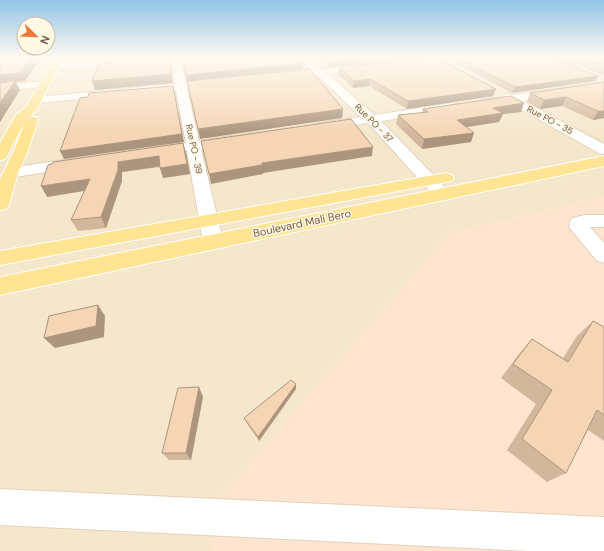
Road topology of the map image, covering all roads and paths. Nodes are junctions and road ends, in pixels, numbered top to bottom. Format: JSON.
{"nodes":[{"id":1,"x":180,"y":83,"type":"edge"},
{"id":2,"x":220,"y":83,"type":"edge"},
{"id":3,"x":331,"y":83,"type":"edge"},
{"id":4,"x":46,"y":84,"type":"joint"},
{"id":5,"x":604,"y":85,"type":"edge"},
{"id":6,"x":181,"y":87,"type":"junction"},
{"id":7,"x":0,"y":88,"type":"edge"},
{"id":8,"x":490,"y":88,"type":"edge"},
{"id":9,"x":510,"y":99,"type":"junction"},
{"id":10,"x":34,"y":104,"type":"junction"},
{"id":11,"x":371,"y":120,"type":"junction"},
{"id":12,"x":309,"y":129,"type":"edge"},
{"id":13,"x":240,"y":139,"type":"edge"},
{"id":14,"x":193,"y":146,"type":"junction"},
{"id":15,"x":603,"y":152,"type":"edge"},
{"id":16,"x":140,"y":154,"type":"edge"},
{"id":17,"x":0,"y":156,"type":"edge"},
{"id":18,"x":94,"y":161,"type":"edge"},
{"id":19,"x":10,"y":173,"type":"junction"},
{"id":20,"x":436,"y":187,"type":"junction"},
{"id":21,"x":0,"y":205,"type":"edge"},
{"id":22,"x":209,"y":220,"type":"junction"},
{"id":23,"x":604,"y":221,"type":"edge"},
{"id":24,"x":213,"y":241,"type":"junction"},
{"id":25,"x":604,"y":256,"type":"edge"},
{"id":26,"x":0,"y":258,"type":"edge"},
{"id":27,"x":0,"y":286,"type":"edge"},
{"id":28,"x":0,"y":507,"type":"edge"},
{"id":29,"x":604,"y":536,"type":"edge"}],
"edges":[{"from":1,"to":6,"type":"street","name":"Rue PO - 39"},
{"from":2,"to":6,"type":"street"},
{"from":3,"to":11,"type":"street","name":"Rue PO - 37"},
{"from":4,"to":7,"type":"street"},
{"from":4,"to":10,"type":"main road"},
{"from":5,"to":9,"type":"street"},
{"from":6,"to":10,"type":"street"},
{"from":6,"to":14,"type":"street","name":"Rue PO - 39"},
{"from":8,"to":9,"type":"street","name":"Rue PO - 35"},
{"from":9,"to":11,"type":"street"},
{"from":9,"to":15,"type":"street","name":"Rue PO - 35"},
{"from":10,"to":17,"type":"main road"},
{"from":10,"to":19,"type":"main road"},
{"from":11,"to":12,"type":"street"},
{"from":11,"to":20,"type":"street","name":"Rue PO - 37"},
{"from":13,"to":14,"type":"street"},
{"from":14,"to":16,"type":"street"},
{"from":14,"to":22,"type":"street","name":"Rue PO - 39"},
{"from":15,"to":20,"type":"main road","name":"Boulevard Mali Bero"},
{"from":18,"to":19,"type":"street"},
{"from":19,"to":21,"type":"main road"},
{"from":20,"to":22,"type":"main road","name":"Boulevard Mali Bero"},
{"from":20,"to":24,"type":"main road","name":"Boulevard Mali Bero"},
{"from":22,"to":24,"type":"street","name":"Rue PO - 39"},
{"from":22,"to":26,"type":"main road","name":"Boulevard Mali Bero"},
{"from":23,"to":25,"type":"street"},
{"from":24,"to":27,"type":"main road","name":"Boulevard Mali Bero"},
{"from":28,"to":29,"type":"street"}]}
